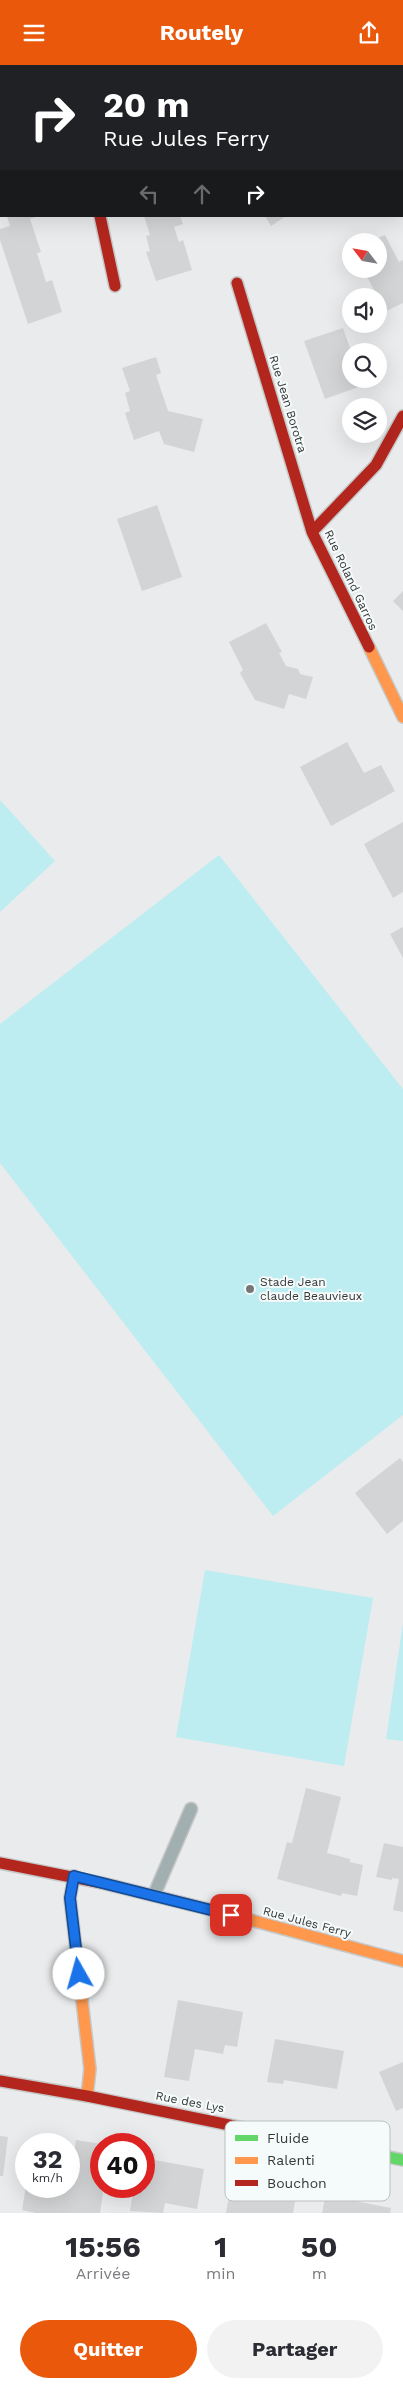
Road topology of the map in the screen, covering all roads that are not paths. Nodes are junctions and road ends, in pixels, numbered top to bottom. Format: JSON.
{"nodes":[{"id":1,"x":100,"y":217,"type":"edge"},
{"id":2,"x":237,"y":283,"type":"dead end"},
{"id":3,"x":115,"y":286,"type":"dead end"},
{"id":4,"x":403,"y":417,"type":"edge"},
{"id":5,"x":312,"y":532,"type":"junction"},
{"id":6,"x":403,"y":717,"type":"edge"},
{"id":7,"x":191,"y":1809,"type":"dead end"},
{"id":8,"x":0,"y":1863,"type":"edge"},
{"id":9,"x":74,"y":1876,"type":"junction"},
{"id":10,"x":154,"y":1895,"type":"junction"},
{"id":11,"x":403,"y":1961,"type":"edge"},
{"id":12,"x":0,"y":2081,"type":"edge"},
{"id":13,"x":87,"y":2096,"type":"junction"},
{"id":14,"x":225,"y":2124,"type":"edge"},
{"id":15,"x":390,"y":2157,"type":"edge"},
{"id":16,"x":403,"y":2160,"type":"edge"}],
"edges":[{"from":1,"to":3,"type":"street"},
{"from":2,"to":5,"type":"street","name":"Rue Jean Borotra"},
{"from":4,"to":5,"type":"street","name":"Rue Roland Garros"},
{"from":5,"to":6,"type":"street","name":"Rue Roland Garros"},
{"from":7,"to":10,"type":"lane"},
{"from":8,"to":9,"type":"street","name":"Rue Jules Ferry"},
{"from":9,"to":10,"type":"street","name":"Rue Jules Ferry"},
{"from":9,"to":13,"type":"street"},
{"from":10,"to":11,"type":"street","name":"Rue Jules Ferry"},
{"from":12,"to":13,"type":"street","name":"Rue des Lys"},
{"from":13,"to":14,"type":"street","name":"Rue des Lys"},
{"from":15,"to":16,"type":"street","name":"Rue des Lys"}]}
